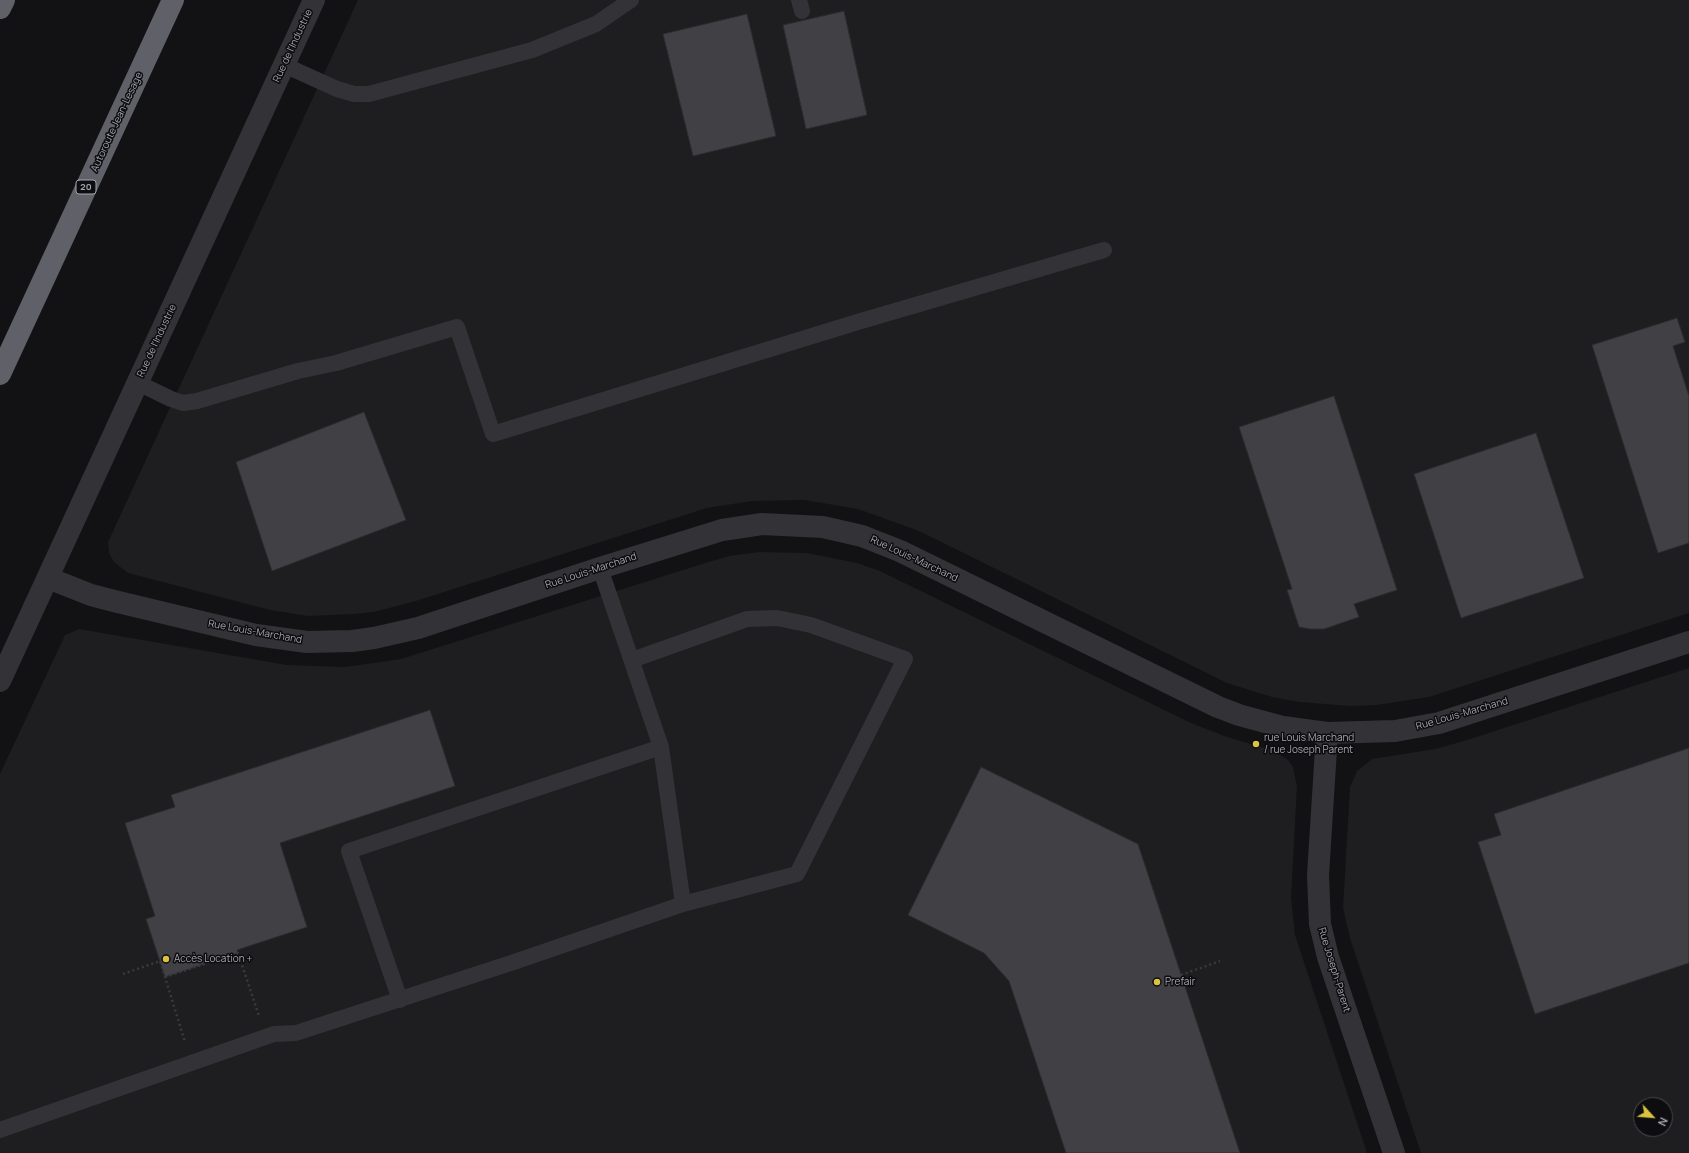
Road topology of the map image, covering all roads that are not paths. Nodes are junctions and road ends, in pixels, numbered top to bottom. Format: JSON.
{"nodes":[{"id":1,"x":4,"y":0,"type":"edge"},
{"id":2,"x":173,"y":0,"type":"edge"},
{"id":3,"x":314,"y":0,"type":"edge"},
{"id":4,"x":631,"y":0,"type":"edge"},
{"id":5,"x":0,"y":8,"type":"edge"},
{"id":6,"x":284,"y":65,"type":"junction"},
{"id":7,"x":1104,"y":250,"type":"dead end"},
{"id":8,"x":0,"y":374,"type":"edge"},
{"id":9,"x":138,"y":383,"type":"junction"},
{"id":10,"x":600,"y":568,"type":"junction"},
{"id":11,"x":48,"y":578,"type":"junction"},
{"id":12,"x":1689,"y":642,"type":"edge"},
{"id":13,"x":632,"y":660,"type":"junction"},
{"id":14,"x":0,"y":681,"type":"edge"},
{"id":15,"x":1327,"y":733,"type":"junction"},
{"id":16,"x":661,"y":747,"type":"junction"},
{"id":17,"x":682,"y":904,"type":"junction"},
{"id":18,"x":400,"y":1000,"type":"junction"},
{"id":19,"x":0,"y":1130,"type":"edge"},
{"id":20,"x":1394,"y":1153,"type":"edge"}],
"edges":[{"from":1,"to":5,"type":"highway"},
{"from":2,"to":8,"type":"highway","name":"Autoroute Jean-Lesage","number":"20"},
{"from":3,"to":6,"type":"street","name":"Rue de l'Industrie"},
{"from":4,"to":6,"type":"lane"},
{"from":6,"to":9,"type":"street","name":"Rue de l'Industrie"},
{"from":7,"to":9,"type":"lane"},
{"from":9,"to":11,"type":"street","name":"Rue de l'Industrie"},
{"from":10,"to":11,"type":"street","name":"Rue Louis-Marchand"},
{"from":10,"to":13,"type":"lane"},
{"from":10,"to":15,"type":"street","name":"Rue Louis-Marchand"},
{"from":11,"to":14,"type":"street","name":"Rue de l'Industrie"},
{"from":12,"to":15,"type":"street","name":"Rue Louis-Marchand"},
{"from":13,"to":16,"type":"lane"},
{"from":13,"to":17,"type":"lane"},
{"from":15,"to":20,"type":"street","name":"Rue Joseph-Parent"},
{"from":16,"to":17,"type":"lane"},
{"from":16,"to":18,"type":"lane"},
{"from":17,"to":18,"type":"lane"},
{"from":18,"to":19,"type":"lane"}]}
